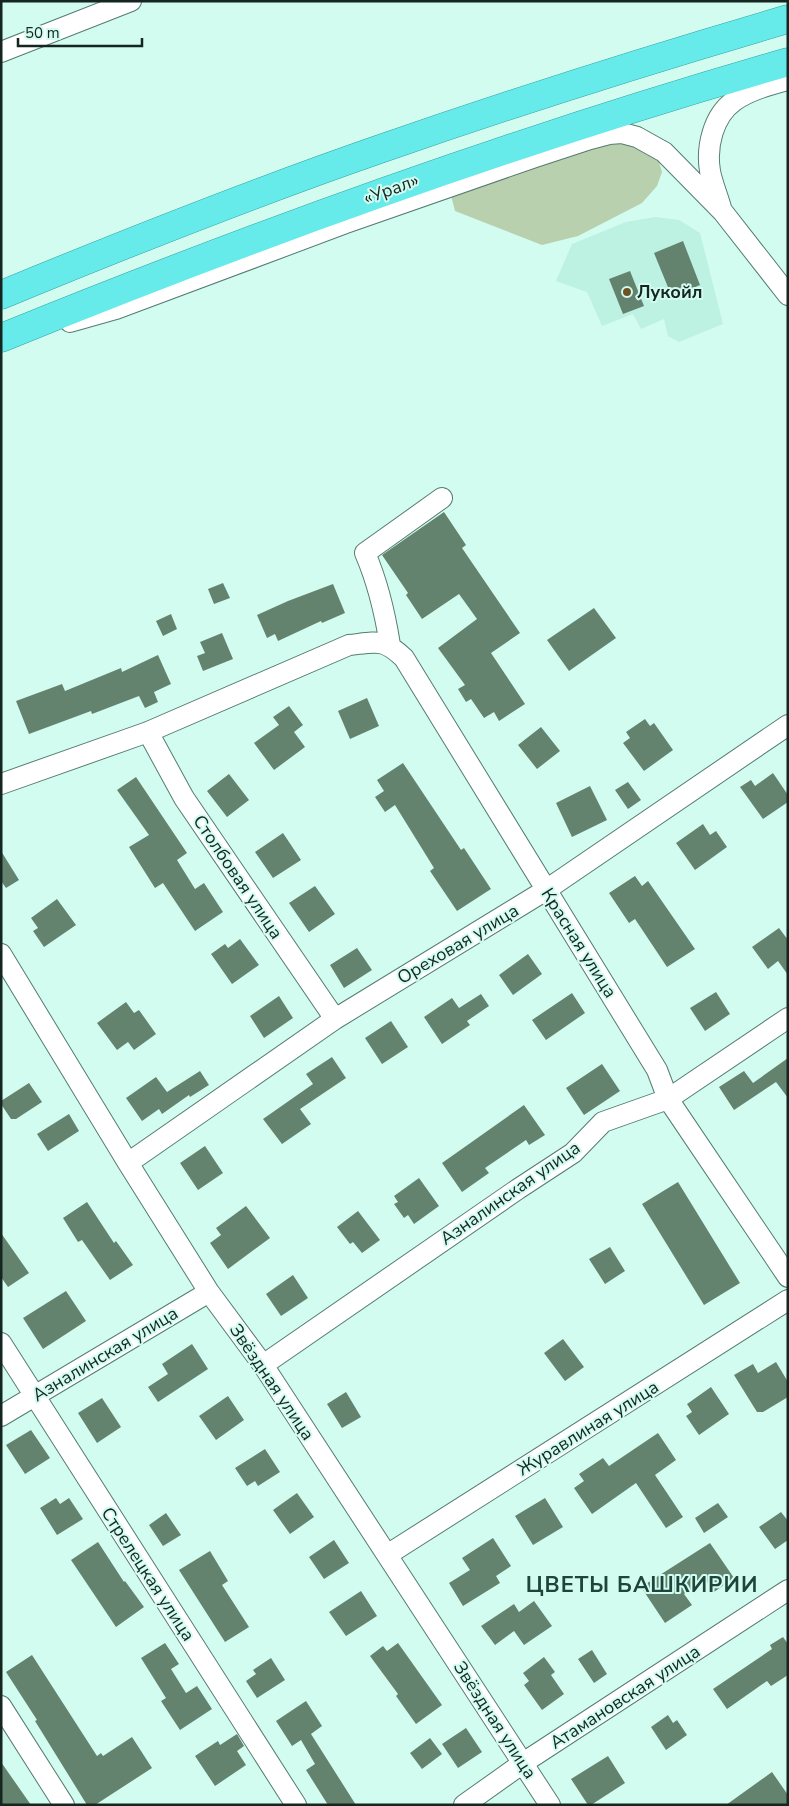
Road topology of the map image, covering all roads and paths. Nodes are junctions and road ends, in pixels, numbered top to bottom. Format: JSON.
{"nodes":[{"id":1,"x":131,"y":1,"type":"edge"},
{"id":2,"x":788,"y":19,"type":"edge"},
{"id":3,"x":1,"y":52,"type":"edge"},
{"id":4,"x":788,"y":62,"type":"edge"},
{"id":5,"x":788,"y":80,"type":"edge"},
{"id":6,"x":723,"y":212,"type":"junction"},
{"id":7,"x":1,"y":294,"type":"edge"},
{"id":8,"x":788,"y":295,"type":"edge"},
{"id":9,"x":1,"y":338,"type":"edge"},
{"id":10,"x":1,"y":342,"type":"edge"},
{"id":11,"x":442,"y":498,"type":"dead end"},
{"id":12,"x":390,"y":645,"type":"junction"},
{"id":13,"x":788,"y":725,"type":"edge"},
{"id":14,"x":148,"y":732,"type":"junction"},
{"id":15,"x":1,"y":784,"type":"edge"},
{"id":16,"x":546,"y":890,"type":"junction"},
{"id":17,"x":1,"y":954,"type":"edge"},
{"id":18,"x":788,"y":1018,"type":"edge"},
{"id":19,"x":335,"y":1019,"type":"junction"},
{"id":20,"x":668,"y":1099,"type":"junction"},
{"id":21,"x":128,"y":1163,"type":"junction"},
{"id":22,"x":788,"y":1277,"type":"edge"},
{"id":23,"x":209,"y":1292,"type":"junction"},
{"id":24,"x":788,"y":1300,"type":"edge"},
{"id":25,"x":1,"y":1343,"type":"edge"},
{"id":26,"x":263,"y":1365,"type":"junction"},
{"id":27,"x":35,"y":1397,"type":"junction"},
{"id":28,"x":1,"y":1416,"type":"edge"},
{"id":29,"x":387,"y":1555,"type":"junction"},
{"id":30,"x":788,"y":1590,"type":"edge"},
{"id":31,"x":1,"y":1706,"type":"edge"},
{"id":32,"x":524,"y":1763,"type":"junction"},
{"id":33,"x":64,"y":1805,"type":"edge"},
{"id":34,"x":296,"y":1805,"type":"edge"},
{"id":35,"x":464,"y":1805,"type":"edge"},
{"id":36,"x":550,"y":1805,"type":"edge"}],
"edges":[{"from":1,"to":3,"type":"street"},
{"from":2,"to":7,"type":"highway"},
{"from":4,"to":9,"type":"highway","name":"«Урал»"},
{"from":5,"to":6,"type":"street"},
{"from":6,"to":8,"type":"street"},
{"from":6,"to":10,"type":"street"},
{"from":11,"to":12,"type":"street"},
{"from":12,"to":14,"type":"street"},
{"from":12,"to":16,"type":"street","name":"Красная улица"},
{"from":13,"to":16,"type":"street","name":"Ореховая улица"},
{"from":14,"to":15,"type":"street"},
{"from":14,"to":19,"type":"street","name":"Столбовая улица"},
{"from":16,"to":19,"type":"street","name":"Ореховая улица"},
{"from":16,"to":20,"type":"street","name":"Красная улица"},
{"from":17,"to":21,"type":"street","name":"Звёздная улица"},
{"from":18,"to":20,"type":"street","name":"Азналинская улица"},
{"from":19,"to":21,"type":"street","name":"Ореховая улица"},
{"from":20,"to":22,"type":"street","name":"Красная улица"},
{"from":20,"to":26,"type":"street","name":"Азналинская улица"},
{"from":21,"to":23,"type":"street","name":"Звёздная улица"},
{"from":23,"to":26,"type":"street","name":"Звёздная улица"},
{"from":23,"to":27,"type":"street","name":"Азналинская улица"},
{"from":24,"to":29,"type":"street","name":"Журавлиная улица"},
{"from":25,"to":27,"type":"street","name":"Стрелецкая улица"},
{"from":26,"to":29,"type":"street","name":"Звёздная улица"},
{"from":27,"to":28,"type":"street","name":"Азналинская улица"},
{"from":27,"to":34,"type":"street","name":"Стрелецкая улица"},
{"from":29,"to":32,"type":"street","name":"Звёздная улица"},
{"from":30,"to":32,"type":"street","name":"Атамановская улица"},
{"from":31,"to":33,"type":"street"},
{"from":32,"to":35,"type":"street","name":"Атамановская улица"},
{"from":32,"to":36,"type":"street","name":"Звёздная улица"}]}
